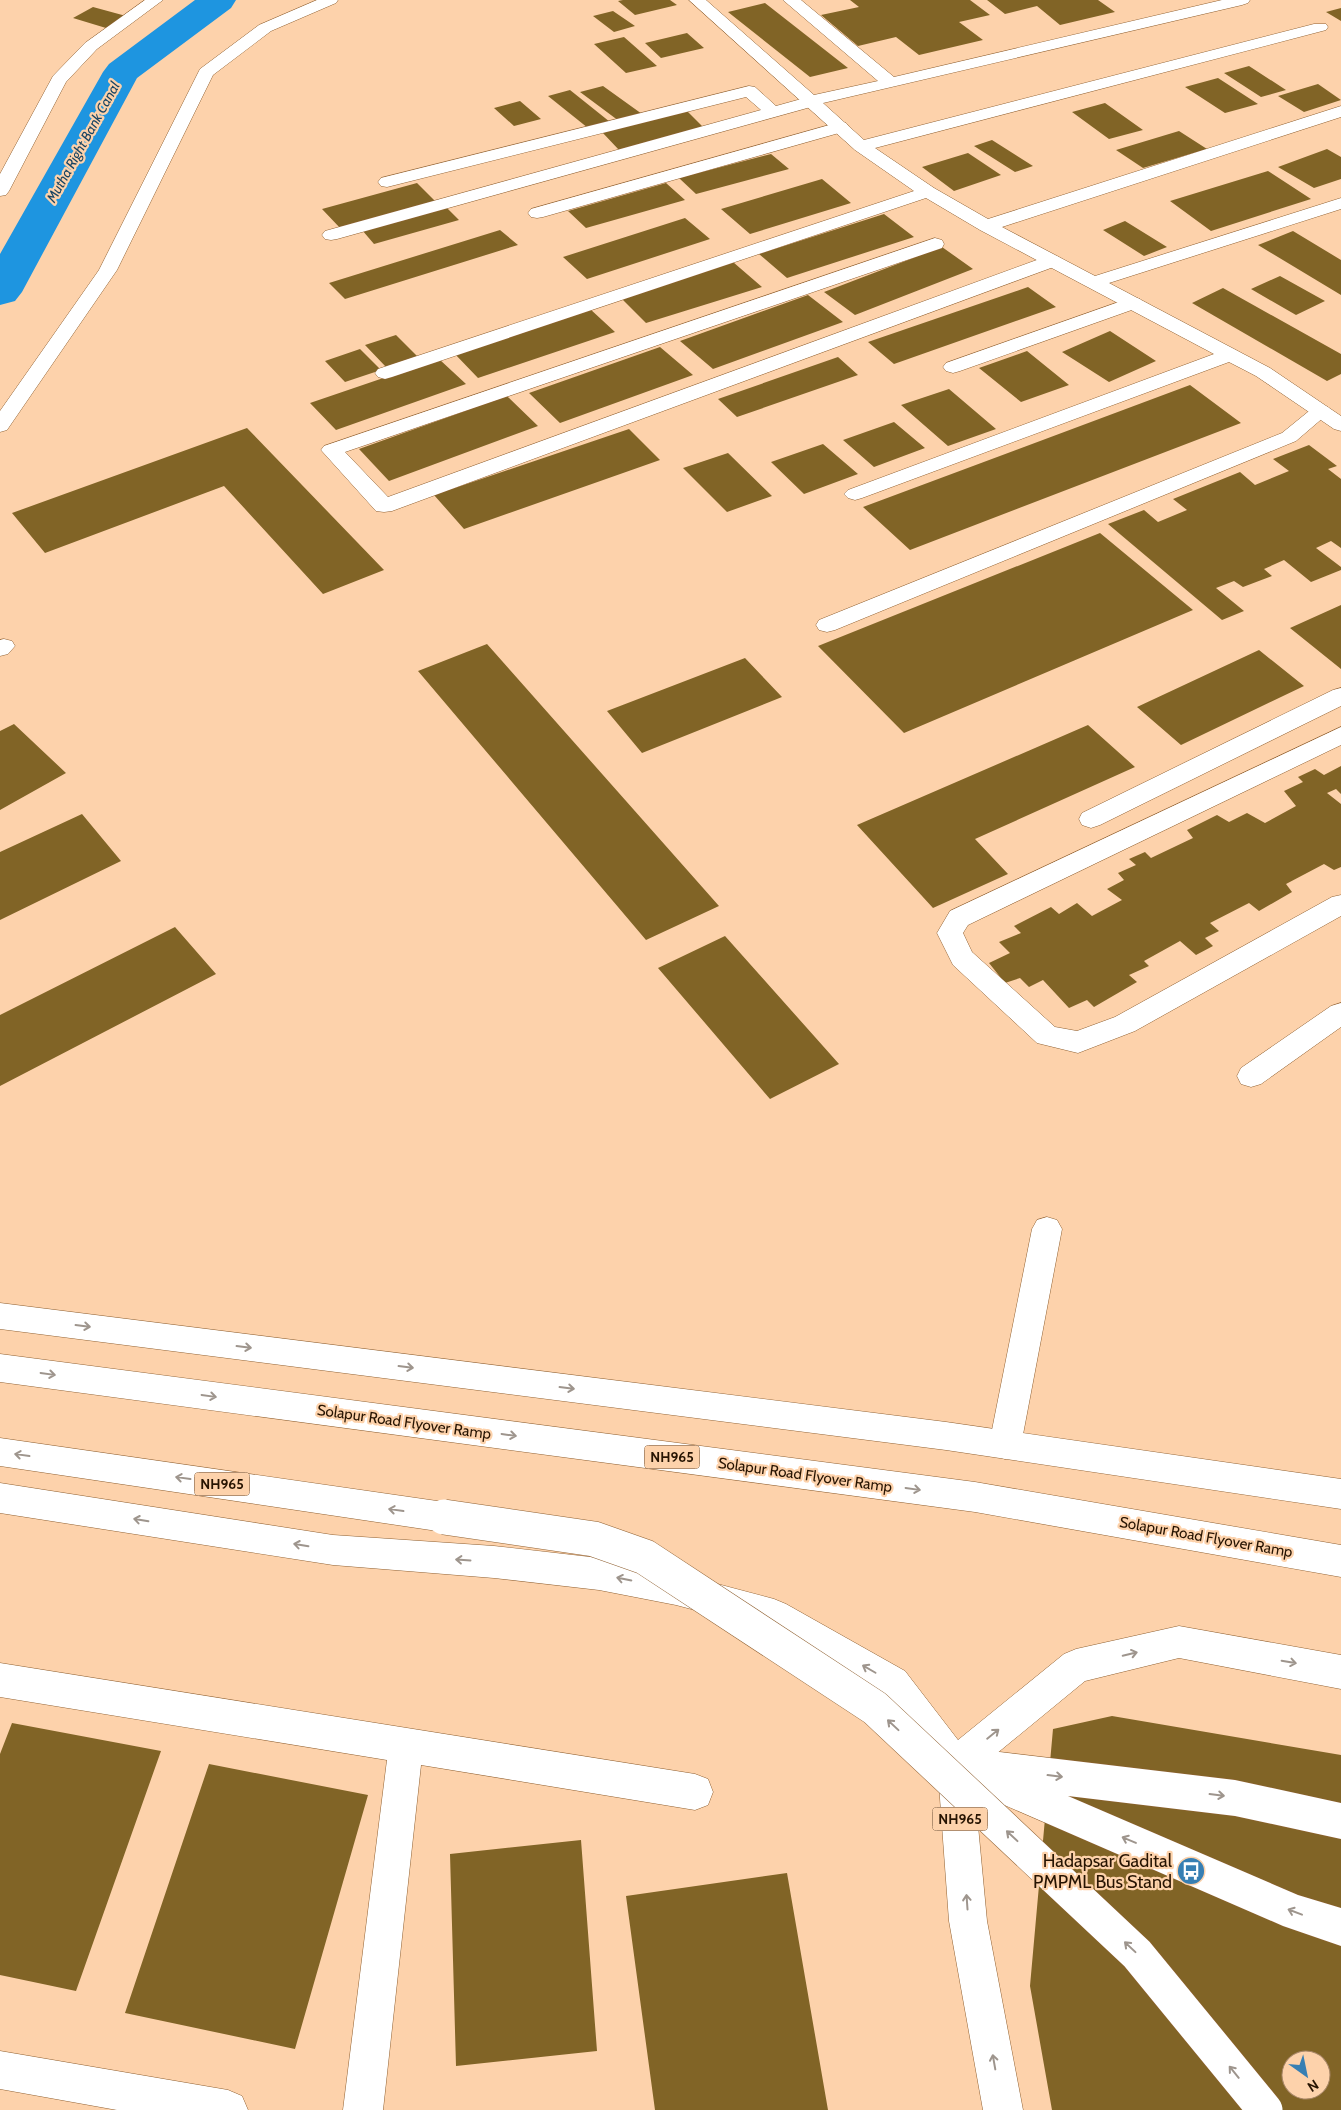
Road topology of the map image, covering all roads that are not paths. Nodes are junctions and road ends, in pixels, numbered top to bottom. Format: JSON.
{"nodes":[{"id":1,"x":155,"y":0,"type":"edge"},
{"id":2,"x":330,"y":0,"type":"edge"},
{"id":3,"x":697,"y":0,"type":"edge"},
{"id":4,"x":791,"y":0,"type":"edge"},
{"id":5,"x":1242,"y":0,"type":"edge"},
{"id":6,"x":1320,"y":26,"type":"dead end"},
{"id":7,"x":891,"y":82,"type":"junction"},
{"id":8,"x":812,"y":101,"type":"junction"},
{"id":9,"x":773,"y":112,"type":"junction"},
{"id":10,"x":1341,"y":112,"type":"edge"},
{"id":11,"x":840,"y":127,"type":"junction"},
{"id":12,"x":861,"y":146,"type":"junction"},
{"id":13,"x":387,"y":182,"type":"dead end"},
{"id":14,"x":0,"y":191,"type":"edge"},
{"id":15,"x":928,"y":192,"type":"junction"},
{"id":16,"x":1341,"y":203,"type":"edge"},
{"id":17,"x":537,"y":213,"type":"dead end"},
{"id":18,"x":986,"y":226,"type":"junction"},
{"id":19,"x":331,"y":235,"type":"dead end"},
{"id":20,"x":935,"y":244,"type":"dead end"},
{"id":21,"x":1052,"y":261,"type":"junction"},
{"id":22,"x":1094,"y":282,"type":"junction"},
{"id":23,"x":1133,"y":303,"type":"junction"},
{"id":24,"x":1231,"y":354,"type":"junction"},
{"id":25,"x":953,"y":367,"type":"dead end"},
{"id":26,"x":384,"y":373,"type":"dead end"},
{"id":27,"x":1331,"y":407,"type":"edge"},
{"id":28,"x":1341,"y":425,"type":"edge"},
{"id":29,"x":0,"y":426,"type":"edge"},
{"id":30,"x":854,"y":494,"type":"dead end"},
{"id":31,"x":828,"y":625,"type":"dead end"},
{"id":32,"x":1341,"y":696,"type":"edge"},
{"id":33,"x":1341,"y":735,"type":"edge"},
{"id":34,"x":1090,"y":819,"type":"dead end"},
{"id":35,"x":1341,"y":904,"type":"edge"},
{"id":36,"x":1341,"y":1013,"type":"edge"},
{"id":37,"x":1251,"y":1076,"type":"dead end"},
{"id":38,"x":1047,"y":1229,"type":"dead end"},
{"id":39,"x":0,"y":1316,"type":"edge"},
{"id":40,"x":0,"y":1368,"type":"edge"},
{"id":41,"x":1005,"y":1445,"type":"junction"},
{"id":42,"x":0,"y":1452,"type":"edge"},
{"id":43,"x":1341,"y":1494,"type":"edge"},
{"id":44,"x":0,"y":1498,"type":"edge"},
{"id":45,"x":1341,"y":1561,"type":"edge"},
{"id":46,"x":1341,"y":1672,"type":"edge"},
{"id":47,"x":0,"y":1680,"type":"edge"},
{"id":48,"x":406,"y":1746,"type":"junction"},
{"id":49,"x":955,"y":1764,"type":"junction"},
{"id":50,"x":695,"y":1792,"type":"dead end"},
{"id":51,"x":1341,"y":1821,"type":"edge"},
{"id":52,"x":1341,"y":1927,"type":"edge"},
{"id":53,"x":0,"y":2070,"type":"edge"},
{"id":54,"x":228,"y":2110,"type":"edge"},
{"id":55,"x":363,"y":2110,"type":"edge"},
{"id":56,"x":1003,"y":2110,"type":"edge"},
{"id":57,"x":1265,"y":2110,"type":"edge"}],
"edges":[{"from":1,"to":14,"type":"main road"},
{"from":2,"to":29,"type":"main road"},
{"from":3,"to":8,"type":"main road"},
{"from":4,"to":7,"type":"main road"},
{"from":5,"to":7,"type":"main road"},
{"from":6,"to":12,"type":"main road"},
{"from":7,"to":8,"type":"main road"},
{"from":8,"to":9,"type":"main road"},
{"from":8,"to":11,"type":"main road"},
{"from":9,"to":13,"type":"main road"},
{"from":9,"to":19,"type":"main road"},
{"from":10,"to":18,"type":"main road"},
{"from":11,"to":12,"type":"main road"},
{"from":11,"to":17,"type":"main road"},
{"from":12,"to":15,"type":"main road"},
{"from":15,"to":18,"type":"main road"},
{"from":15,"to":26,"type":"main road"},
{"from":16,"to":22,"type":"main road"},
{"from":18,"to":21,"type":"main road"},
{"from":20,"to":21,"type":"main road"},
{"from":21,"to":22,"type":"main road"},
{"from":22,"to":23,"type":"main road"},
{"from":23,"to":24,"type":"main road"},
{"from":23,"to":25,"type":"main road"},
{"from":24,"to":27,"type":"main road"},
{"from":24,"to":30,"type":"main road"},
{"from":27,"to":28,"type":"main road"},
{"from":27,"to":31,"type":"main road"},
{"from":32,"to":34,"type":"main road"},
{"from":33,"to":35,"type":"main road"},
{"from":36,"to":37,"type":"main road"},
{"from":38,"to":41,"type":"main road"},
{"from":39,"to":41,"type":"main road","one_way":true},
{"from":40,"to":45,"type":"main road","name":"Solapur Road Flyover Ramp","number":"NH965","one_way":true},
{"from":41,"to":43,"type":"main road"},
{"from":57,"to":42,"type":"main road","number":"NH965","one_way":true,"bridge":true},
{"from":49,"to":44,"type":"main road","one_way":true},
{"from":49,"to":46,"type":"main road","one_way":true},
{"from":47,"to":48,"type":"main road"},
{"from":48,"to":50,"type":"main road"},
{"from":48,"to":55,"type":"main road"},
{"from":49,"to":51,"type":"main road","one_way":true},
{"from":52,"to":49,"type":"main road","one_way":true},
{"from":56,"to":49,"type":"main road","number":"NH965","one_way":true},
{"from":53,"to":54,"type":"main road"}]}
